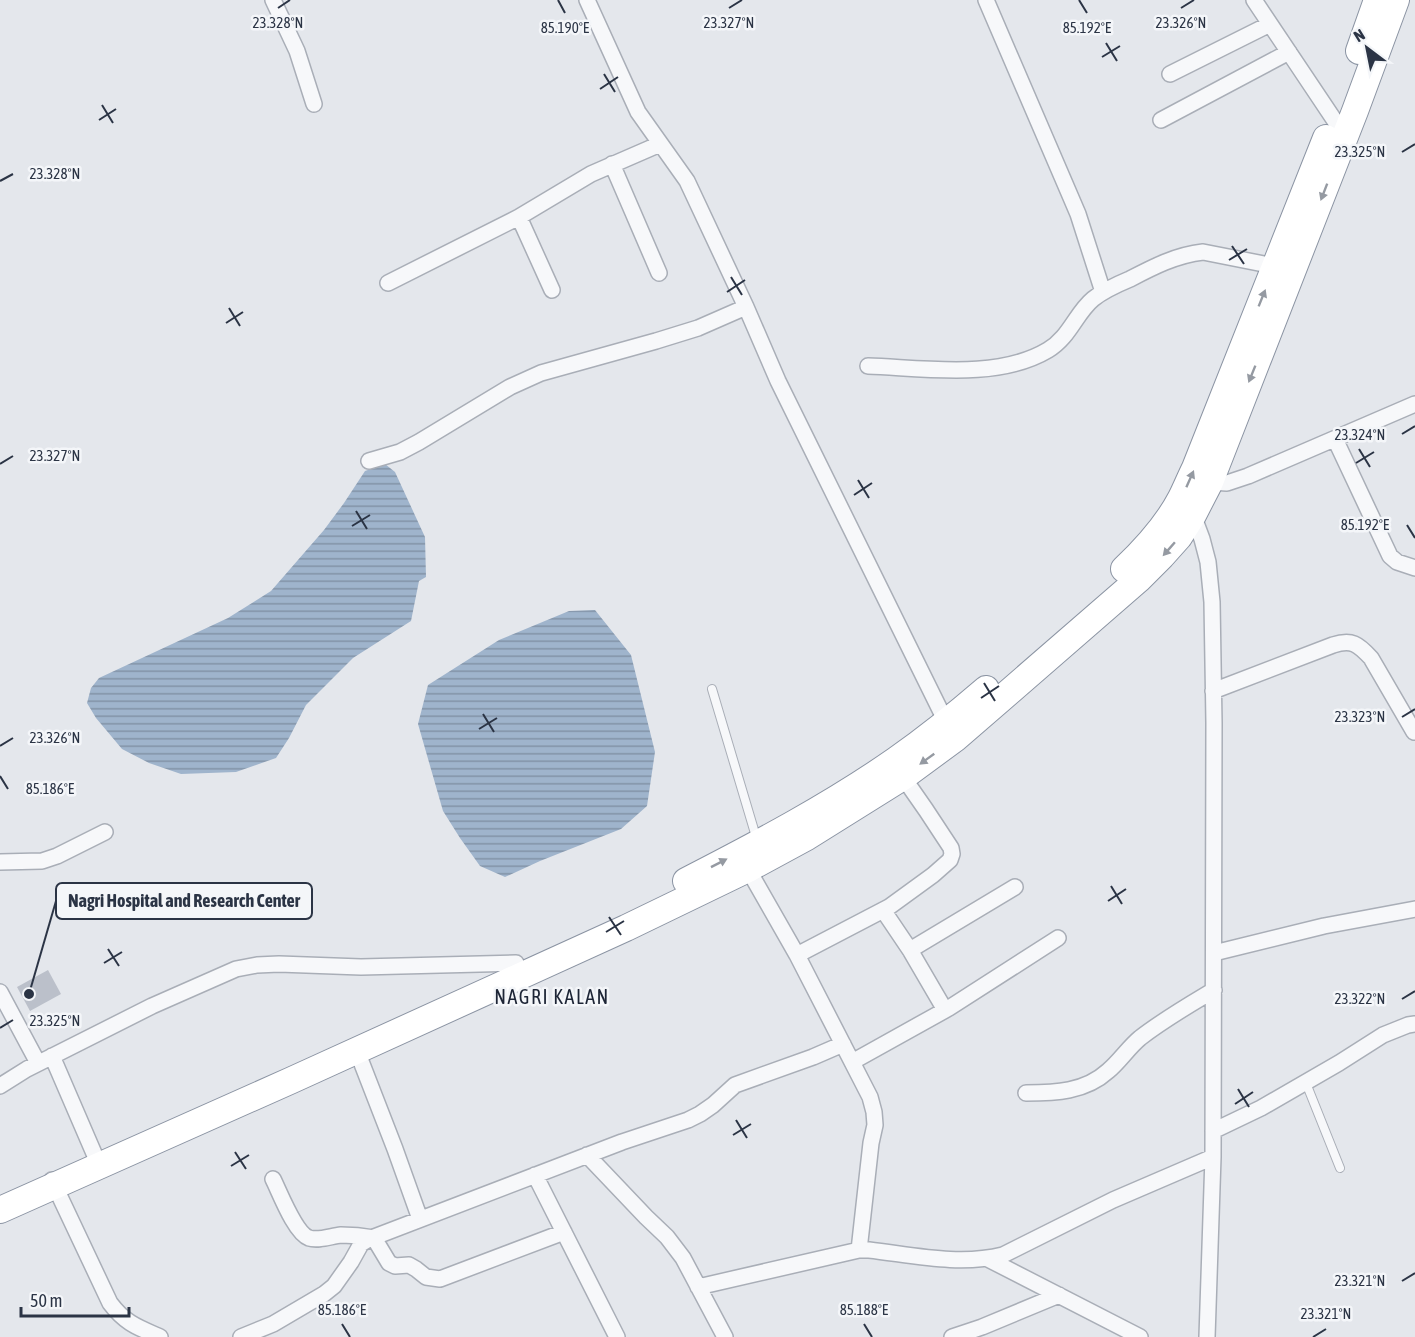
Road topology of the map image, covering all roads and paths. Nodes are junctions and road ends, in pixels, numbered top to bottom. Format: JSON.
{"nodes":[{"id":1,"x":273,"y":0,"type":"edge"},
{"id":2,"x":587,"y":0,"type":"edge"},
{"id":3,"x":986,"y":0,"type":"edge"},
{"id":4,"x":1254,"y":0,"type":"edge"},
{"id":5,"x":1377,"y":0,"type":"edge"},
{"id":6,"x":1396,"y":0,"type":"edge"},
{"id":7,"x":1270,"y":24,"type":"junction"},
{"id":8,"x":1289,"y":52,"type":"junction"},
{"id":9,"x":1170,"y":74,"type":"dead end"},
{"id":10,"x":314,"y":104,"type":"dead end"},
{"id":11,"x":1161,"y":120,"type":"dead end"},
{"id":12,"x":1340,"y":127,"type":"junction"},
{"id":13,"x":660,"y":144,"type":"junction"},
{"id":14,"x":612,"y":164,"type":"junction"},
{"id":15,"x":519,"y":217,"type":"junction"},
{"id":16,"x":1274,"y":266,"type":"junction"},
{"id":17,"x":659,"y":273,"type":"dead end"},
{"id":18,"x":388,"y":283,"type":"dead end"},
{"id":19,"x":552,"y":290,"type":"dead end"},
{"id":20,"x":1103,"y":292,"type":"junction"},
{"id":21,"x":746,"y":307,"type":"junction"},
{"id":22,"x":868,"y":366,"type":"dead end"},
{"id":23,"x":1415,"y":404,"type":"edge"},
{"id":24,"x":1335,"y":439,"type":"junction"},
{"id":25,"x":369,"y":461,"type":"dead end"},
{"id":26,"x":1210,"y":482,"type":"junction"},
{"id":27,"x":1193,"y":515,"type":"junction"},
{"id":28,"x":1415,"y":568,"type":"edge"},
{"id":29,"x":712,"y":689,"type":"dead end"},
{"id":30,"x":1213,"y":691,"type":"junction"},
{"id":31,"x":951,"y":730,"type":"junction"},
{"id":32,"x":1414,"y":732,"type":"edge"},
{"id":33,"x":903,"y":777,"type":"junction"},
{"id":34,"x":105,"y":832,"type":"dead end"},
{"id":35,"x":758,"y":843,"type":"junction"},
{"id":36,"x":0,"y":862,"type":"edge"},
{"id":37,"x":748,"y":869,"type":"junction"},
{"id":38,"x":1015,"y":887,"type":"dead end"},
{"id":39,"x":1415,"y":909,"type":"edge"},
{"id":40,"x":883,"y":910,"type":"junction"},
{"id":41,"x":1058,"y":938,"type":"dead end"},
{"id":42,"x":910,"y":951,"type":"junction"},
{"id":43,"x":1214,"y":953,"type":"junction"},
{"id":44,"x":797,"y":955,"type":"junction"},
{"id":45,"x":516,"y":963,"type":"junction"},
{"id":46,"x":1214,"y":990,"type":"junction"},
{"id":47,"x":0,"y":992,"type":"edge"},
{"id":48,"x":945,"y":1010,"type":"junction"},
{"id":49,"x":1415,"y":1024,"type":"edge"},
{"id":50,"x":843,"y":1044,"type":"junction"},
{"id":51,"x":357,"y":1051,"type":"junction"},
{"id":52,"x":45,"y":1060,"type":"junction"},
{"id":53,"x":852,"y":1062,"type":"junction"},
{"id":54,"x":1306,"y":1083,"type":"junction"},
{"id":55,"x":0,"y":1086,"type":"edge"},
{"id":56,"x":1026,"y":1093,"type":"dead end"},
{"id":57,"x":1213,"y":1131,"type":"junction"},
{"id":58,"x":587,"y":1155,"type":"junction"},
{"id":59,"x":1213,"y":1157,"type":"junction"},
{"id":60,"x":97,"y":1160,"type":"junction"},
{"id":61,"x":1340,"y":1168,"type":"dead end"},
{"id":62,"x":535,"y":1175,"type":"junction"},
{"id":63,"x":273,"y":1179,"type":"dead end"},
{"id":64,"x":52,"y":1180,"type":"junction"},
{"id":65,"x":0,"y":1198,"type":"edge"},
{"id":66,"x":0,"y":1210,"type":"edge"},
{"id":67,"x":420,"y":1219,"type":"junction"},
{"id":68,"x":564,"y":1232,"type":"junction"},
{"id":69,"x":374,"y":1238,"type":"junction"},
{"id":70,"x":859,"y":1250,"type":"junction"},
{"id":71,"x":988,"y":1259,"type":"junction"},
{"id":72,"x":698,"y":1287,"type":"junction"},
{"id":73,"x":1059,"y":1295,"type":"junction"},
{"id":74,"x":160,"y":1337,"type":"edge"},
{"id":75,"x":242,"y":1337,"type":"edge"},
{"id":76,"x":617,"y":1337,"type":"edge"},
{"id":77,"x":724,"y":1337,"type":"edge"},
{"id":78,"x":952,"y":1337,"type":"edge"},
{"id":79,"x":1140,"y":1337,"type":"edge"},
{"id":80,"x":1207,"y":1337,"type":"edge"}],
"edges":[{"from":1,"to":10,"type":"street"},
{"from":2,"to":13,"type":"street"},
{"from":3,"to":20,"type":"street"},
{"from":4,"to":7,"type":"street"},
{"from":5,"to":12,"type":"highway"},
{"from":6,"to":12,"type":"highway"},
{"from":7,"to":8,"type":"street"},
{"from":7,"to":9,"type":"street"},
{"from":8,"to":11,"type":"street"},
{"from":8,"to":12,"type":"street"},
{"from":12,"to":16,"type":"highway"},
{"from":12,"to":26,"type":"highway","one_way":true},
{"from":13,"to":14,"type":"street"},
{"from":13,"to":21,"type":"street"},
{"from":14,"to":15,"type":"street"},
{"from":14,"to":17,"type":"street"},
{"from":15,"to":18,"type":"street"},
{"from":15,"to":19,"type":"street"},
{"from":16,"to":20,"type":"street"},
{"from":31,"to":16,"type":"highway","one_way":true},
{"from":20,"to":22,"type":"street"},
{"from":21,"to":25,"type":"street"},
{"from":21,"to":31,"type":"street"},
{"from":23,"to":24,"type":"street"},
{"from":24,"to":26,"type":"street"},
{"from":24,"to":28,"type":"street"},
{"from":26,"to":27,"type":"highway"},
{"from":27,"to":30,"type":"street"},
{"from":27,"to":31,"type":"highway","one_way":true},
{"from":29,"to":35,"type":"lane"},
{"from":30,"to":32,"type":"street"},
{"from":30,"to":43,"type":"street"},
{"from":31,"to":33,"type":"highway","one_way":true},
{"from":31,"to":35,"type":"highway"},
{"from":33,"to":37,"type":"highway"},
{"from":33,"to":40,"type":"street"},
{"from":34,"to":36,"type":"street"},
{"from":45,"to":35,"type":"highway","one_way":true},
{"from":37,"to":44,"type":"street"},
{"from":37,"to":51,"type":"highway"},
{"from":38,"to":42,"type":"street"},
{"from":39,"to":43,"type":"street"},
{"from":40,"to":42,"type":"street"},
{"from":40,"to":44,"type":"street"},
{"from":41,"to":48,"type":"street"},
{"from":42,"to":48,"type":"street"},
{"from":43,"to":46,"type":"street"},
{"from":44,"to":50,"type":"street"},
{"from":45,"to":52,"type":"street"},
{"from":45,"to":60,"type":"highway"},
{"from":46,"to":56,"type":"street"},
{"from":46,"to":57,"type":"street"},
{"from":47,"to":52,"type":"street"},
{"from":48,"to":53,"type":"street"},
{"from":49,"to":54,"type":"street"},
{"from":50,"to":53,"type":"street"},
{"from":50,"to":58,"type":"street"},
{"from":51,"to":60,"type":"highway"},
{"from":51,"to":67,"type":"street"},
{"from":52,"to":55,"type":"street"},
{"from":52,"to":60,"type":"street"},
{"from":53,"to":70,"type":"street"},
{"from":54,"to":57,"type":"street"},
{"from":54,"to":61,"type":"lane"},
{"from":57,"to":59,"type":"street"},
{"from":58,"to":62,"type":"street"},
{"from":58,"to":72,"type":"street"},
{"from":59,"to":71,"type":"street"},
{"from":59,"to":80,"type":"street"},
{"from":60,"to":64,"type":"highway"},
{"from":62,"to":67,"type":"street"},
{"from":62,"to":68,"type":"street"},
{"from":63,"to":69,"type":"street"},
{"from":64,"to":65,"type":"highway"},
{"from":64,"to":66,"type":"highway"},
{"from":64,"to":74,"type":"street"},
{"from":67,"to":69,"type":"street"},
{"from":68,"to":69,"type":"street"},
{"from":68,"to":76,"type":"street"},
{"from":69,"to":75,"type":"street"},
{"from":70,"to":71,"type":"street"},
{"from":70,"to":72,"type":"street"},
{"from":71,"to":73,"type":"street"},
{"from":72,"to":77,"type":"street"},
{"from":73,"to":78,"type":"street"},
{"from":73,"to":79,"type":"street"}]}
